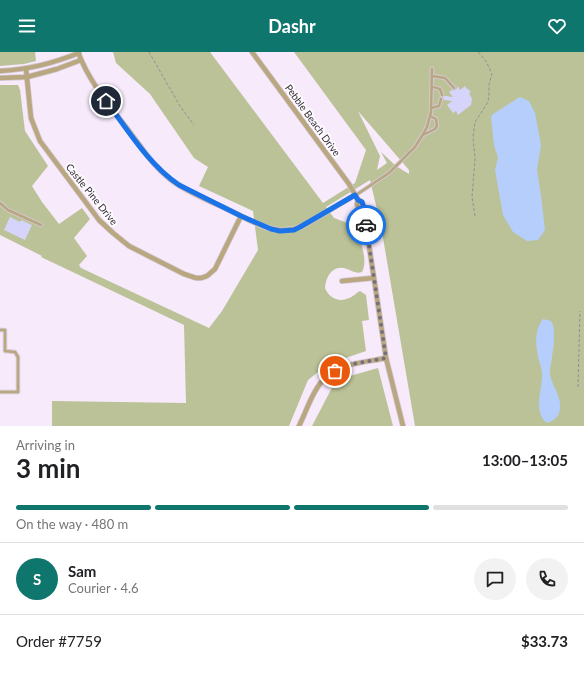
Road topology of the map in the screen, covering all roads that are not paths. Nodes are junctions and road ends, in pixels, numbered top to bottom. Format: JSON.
{"nodes":[{"id":1,"x":252,"y":52,"type":"edge"},
{"id":2,"x":79,"y":53,"type":"edge"},
{"id":3,"x":81,"y":60,"type":"junction"},
{"id":4,"x":26,"y":69,"type":"junction"},
{"id":5,"x":432,"y":69,"type":"dead end"},
{"id":6,"x":0,"y":71,"type":"edge"},
{"id":7,"x":432,"y":76,"type":"junction"},
{"id":8,"x":27,"y":77,"type":"junction"},
{"id":9,"x":0,"y":78,"type":"edge"},
{"id":10,"x":432,"y":87,"type":"junction"},
{"id":11,"x":454,"y":88,"type":"dead end"},
{"id":12,"x":442,"y":95,"type":"dead end"},
{"id":13,"x":442,"y":99,"type":"dead end"},
{"id":14,"x":431,"y":108,"type":"junction"},
{"id":15,"x":430,"y":116,"type":"junction"},
{"id":16,"x":423,"y":135,"type":"junction"},
{"id":17,"x":357,"y":197,"type":"junction"},
{"id":18,"x":0,"y":203,"type":"edge"},
{"id":19,"x":241,"y":216,"type":"junction"},
{"id":20,"x":41,"y":225,"type":"dead end"},
{"id":21,"x":373,"y":278,"type":"junction"},
{"id":22,"x":342,"y":282,"type":"dead end"},
{"id":23,"x":0,"y":330,"type":"edge"},
{"id":24,"x":386,"y":358,"type":"junction"},
{"id":25,"x":0,"y":392,"type":"edge"},
{"id":26,"x":299,"y":426,"type":"edge"},
{"id":27,"x":403,"y":426,"type":"edge"}],
"edges":[{"from":1,"to":17,"type":"street","name":"Pebble Beach Drive"},
{"from":2,"to":3,"type":"street"},
{"from":2,"to":4,"type":"street"},
{"from":3,"to":8,"type":"street"},
{"from":3,"to":19,"type":"street"},
{"from":4,"to":6,"type":"street"},
{"from":4,"to":8,"type":"street","name":"Castle Pine Drive"},
{"from":5,"to":7,"type":"lane"},
{"from":7,"to":10,"type":"lane"},
{"from":7,"to":11,"type":"lane"},
{"from":8,"to":9,"type":"street"},
{"from":8,"to":19,"type":"street","name":"Castle Pine Drive"},
{"from":10,"to":12,"type":"lane"},
{"from":10,"to":14,"type":"lane"},
{"from":13,"to":14,"type":"lane"},
{"from":14,"to":15,"type":"lane"},
{"from":15,"to":16,"type":"lane"},
{"from":15,"to":16,"type":"lane"},
{"from":16,"to":17,"type":"lane"},
{"from":17,"to":19,"type":"street"},
{"from":17,"to":21,"type":"street","name":"Pebble Beach Drive"},
{"from":18,"to":20,"type":"lane"},
{"from":21,"to":22,"type":"street"},
{"from":21,"to":24,"type":"street","name":"Pebble Beach Drive"},
{"from":23,"to":25,"type":"lane"},
{"from":24,"to":26,"type":"street"},
{"from":24,"to":27,"type":"street","name":"Pebble Beach Drive"}]}
